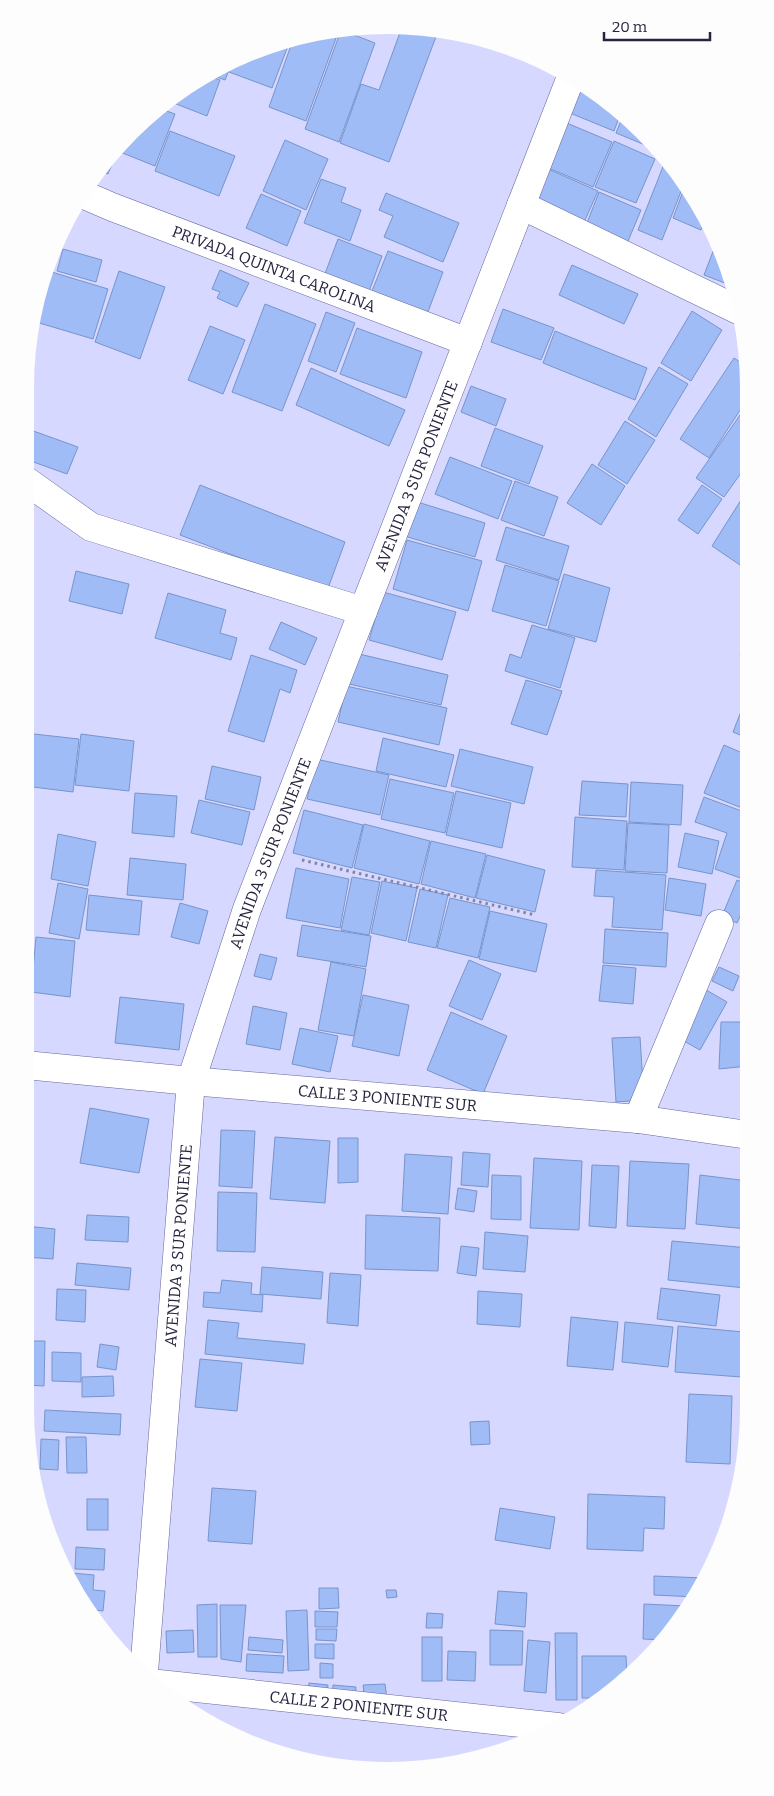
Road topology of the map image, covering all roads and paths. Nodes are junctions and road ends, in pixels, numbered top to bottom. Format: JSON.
{"nodes":[{"id":1,"x":569,"y":84,"type":"edge"},
{"id":2,"x":89,"y":197,"type":"edge"},
{"id":3,"x":521,"y":205,"type":"junction"},
{"id":4,"x":730,"y":306,"type":"edge"},
{"id":5,"x":468,"y":342,"type":"junction"},
{"id":6,"x":34,"y":486,"type":"edge"},
{"id":7,"x":363,"y":611,"type":"junction"},
{"id":8,"x":270,"y":852,"type":"junction"},
{"id":9,"x":535,"y":915,"type":"dead end"},
{"id":10,"x":719,"y":924,"type":"dead end"},
{"id":11,"x":34,"y":1066,"type":"edge"},
{"id":12,"x":191,"y":1081,"type":"junction"},
{"id":13,"x":638,"y":1119,"type":"junction"},
{"id":14,"x":740,"y":1134,"type":"edge"},
{"id":15,"x":144,"y":1666,"type":"edge"},
{"id":16,"x":167,"y":1685,"type":"edge"},
{"id":17,"x":544,"y":1725,"type":"edge"}],
"edges":[{"from":1,"to":3,"type":"street","name":"AVENIDA 3 SUR PONIENTE"},
{"from":2,"to":5,"type":"street","name":"PRIVADA QUINTA CAROLINA"},
{"from":3,"to":4,"type":"street"},
{"from":3,"to":5,"type":"street","name":"AVENIDA 3 SUR PONIENTE"},
{"from":5,"to":7,"type":"street","name":"AVENIDA 3 SUR PONIENTE"},
{"from":6,"to":7,"type":"street"},
{"from":7,"to":8,"type":"street","name":"AVENIDA 3 SUR PONIENTE"},
{"from":8,"to":9,"type":"path"},
{"from":8,"to":12,"type":"street","name":"AVENIDA 3 SUR PONIENTE"},
{"from":10,"to":13,"type":"street"},
{"from":11,"to":12,"type":"street","name":"CALLE 3 PONIENTE SUR"},
{"from":12,"to":13,"type":"street","name":"CALLE 3 PONIENTE SUR"},
{"from":12,"to":15,"type":"street","name":"AVENIDA 3 SUR PONIENTE"},
{"from":13,"to":14,"type":"street","name":"CALLE 3 PONIENTE SUR"},
{"from":16,"to":17,"type":"street","name":"CALLE 2 PONIENTE SUR"}]}
